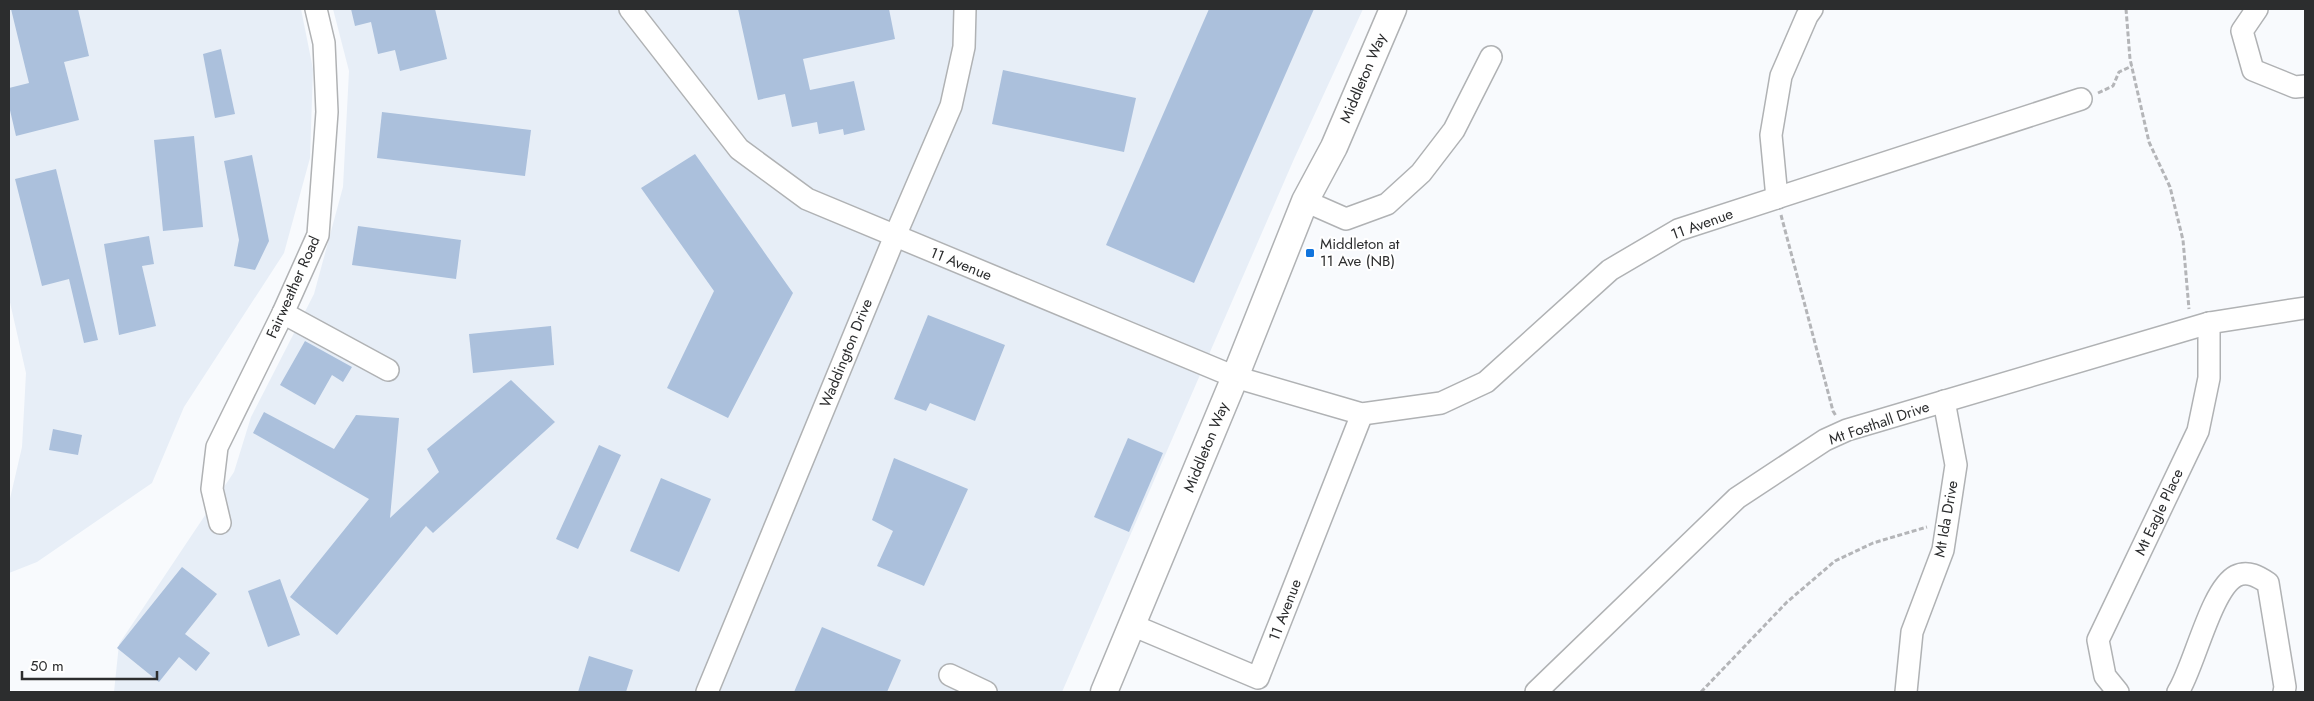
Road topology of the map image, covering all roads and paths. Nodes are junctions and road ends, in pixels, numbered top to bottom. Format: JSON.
{"nodes":[{"id":1,"x":316,"y":9,"type":"edge"},
{"id":2,"x":630,"y":9,"type":"edge"},
{"id":3,"x":965,"y":9,"type":"edge"},
{"id":4,"x":1393,"y":9,"type":"edge"},
{"id":5,"x":1812,"y":9,"type":"edge"},
{"id":6,"x":2126,"y":9,"type":"edge"},
{"id":7,"x":2257,"y":9,"type":"edge"},
{"id":8,"x":1491,"y":57,"type":"dead end"},
{"id":9,"x":2132,"y":66,"type":"junction"},
{"id":10,"x":2305,"y":86,"type":"edge"},
{"id":11,"x":2081,"y":99,"type":"joint"},
{"id":12,"x":1777,"y":198,"type":"junction"},
{"id":13,"x":1305,"y":201,"type":"junction"},
{"id":14,"x":1784,"y":226,"type":"dead end"},
{"id":15,"x":894,"y":236,"type":"junction"},
{"id":16,"x":2305,"y":308,"type":"edge"},
{"id":17,"x":283,"y":313,"type":"junction"},
{"id":18,"x":2201,"y":325,"type":"junction"},
{"id":19,"x":388,"y":370,"type":"dead end"},
{"id":20,"x":1235,"y":376,"type":"junction"},
{"id":21,"x":1944,"y":401,"type":"junction"},
{"id":22,"x":1362,"y":414,"type":"junction"},
{"id":23,"x":1847,"y":430,"type":"junction"},
{"id":24,"x":1947,"y":521,"type":"junction"},
{"id":25,"x":220,"y":524,"type":"dead end"},
{"id":26,"x":1132,"y":625,"type":"junction"},
{"id":27,"x":950,"y":675,"type":"dead end"},
{"id":28,"x":707,"y":692,"type":"edge"},
{"id":29,"x":986,"y":692,"type":"edge"},
{"id":30,"x":1104,"y":692,"type":"edge"},
{"id":31,"x":1536,"y":692,"type":"edge"},
{"id":32,"x":1701,"y":692,"type":"edge"},
{"id":33,"x":1906,"y":692,"type":"edge"},
{"id":34,"x":2118,"y":692,"type":"edge"},
{"id":35,"x":2178,"y":692,"type":"edge"},
{"id":36,"x":2284,"y":692,"type":"edge"}],
"edges":[{"from":1,"to":17,"type":"street","name":"Fairweather Road"},
{"from":2,"to":15,"type":"street","name":"11 Avenue"},
{"from":3,"to":15,"type":"street","name":"Waddington Drive"},
{"from":4,"to":13,"type":"street","name":"Middleton Way"},
{"from":5,"to":12,"type":"street"},
{"from":6,"to":9,"type":"path"},
{"from":7,"to":10,"type":"street"},
{"from":8,"to":13,"type":"street"},
{"from":9,"to":11,"type":"path"},
{"from":9,"to":18,"type":"path"},
{"from":11,"to":12,"type":"street","name":"11 Avenue"},
{"from":12,"to":22,"type":"street","name":"11 Avenue"},
{"from":13,"to":20,"type":"street","name":"Middleton Way"},
{"from":14,"to":23,"type":"path"},
{"from":15,"to":20,"type":"street","name":"11 Avenue"},
{"from":15,"to":28,"type":"street","name":"Waddington Drive"},
{"from":16,"to":18,"type":"street","name":"Mt Fosthall Drive"},
{"from":17,"to":19,"type":"street"},
{"from":17,"to":25,"type":"street","name":"Fairweather Road"},
{"from":18,"to":21,"type":"street","name":"Mt Fosthall Drive"},
{"from":18,"to":34,"type":"street","name":"Mt Eagle Place"},
{"from":20,"to":22,"type":"street","name":"11 Avenue"},
{"from":20,"to":26,"type":"street","name":"Middleton Way"},
{"from":21,"to":23,"type":"street","name":"Mt Fosthall Drive"},
{"from":21,"to":24,"type":"street","name":"Mt Ida Drive"},
{"from":22,"to":26,"type":"street","name":"11 Avenue"},
{"from":23,"to":31,"type":"street","name":"Mt Fosthall Drive"},
{"from":24,"to":32,"type":"path"},
{"from":24,"to":33,"type":"street","name":"Mt Ida Drive"},
{"from":26,"to":30,"type":"street","name":"Middleton Way"},
{"from":27,"to":29,"type":"street"},
{"from":35,"to":36,"type":"street"}]}
